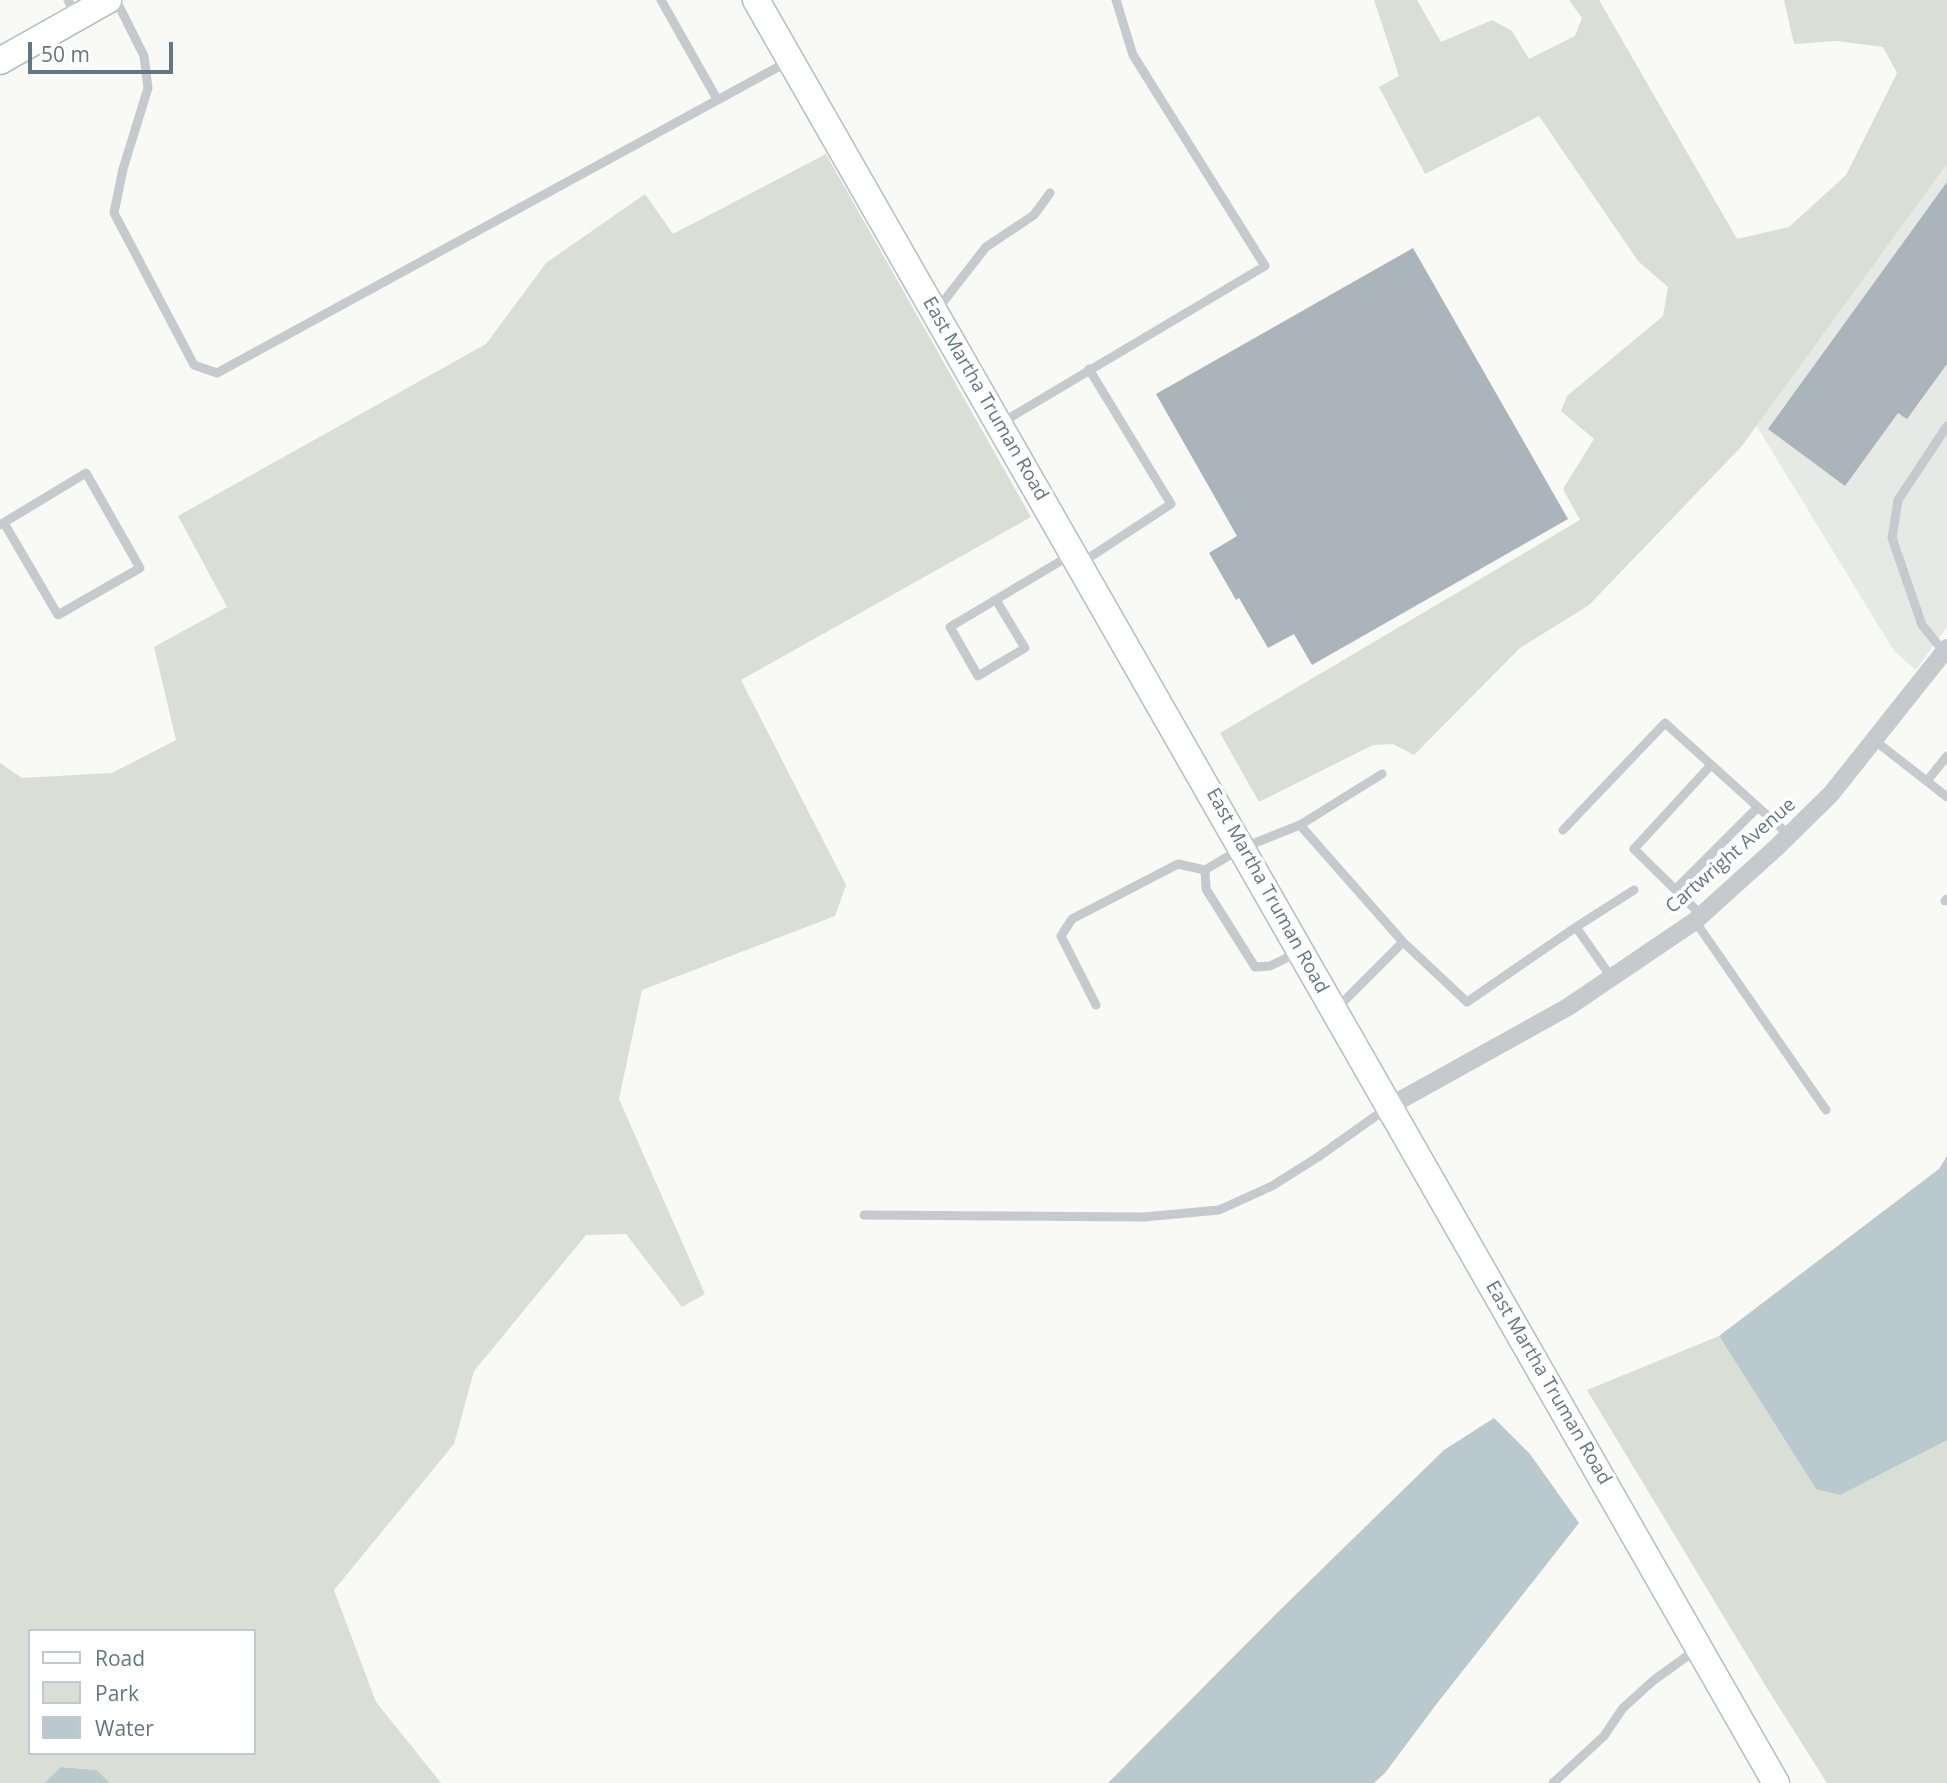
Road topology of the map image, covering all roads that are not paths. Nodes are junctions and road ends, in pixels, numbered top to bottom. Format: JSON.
{"nodes":[{"id":1,"x":108,"y":0,"type":"edge"},
{"id":2,"x":116,"y":0,"type":"edge"},
{"id":3,"x":661,"y":0,"type":"edge"},
{"id":4,"x":756,"y":0,"type":"edge"},
{"id":5,"x":1116,"y":0,"type":"edge"},
{"id":6,"x":72,"y":9,"type":"edge"},
{"id":7,"x":791,"y":60,"type":"junction"},
{"id":8,"x":0,"y":61,"type":"edge"},
{"id":9,"x":717,"y":99,"type":"junction"},
{"id":10,"x":1050,"y":193,"type":"dead end"},
{"id":11,"x":935,"y":312,"type":"junction"},
{"id":12,"x":1089,"y":369,"type":"junction"},
{"id":13,"x":999,"y":424,"type":"junction"},
{"id":14,"x":1947,"y":426,"type":"edge"},
{"id":15,"x":2,"y":524,"type":"edge"},
{"id":16,"x":1077,"y":559,"type":"junction"},
{"id":17,"x":996,"y":600,"type":"junction"},
{"id":18,"x":1945,"y":650,"type":"edge"},
{"id":19,"x":1874,"y":740,"type":"junction"},
{"id":20,"x":1947,"y":756,"type":"edge"},
{"id":21,"x":1711,"y":765,"type":"junction"},
{"id":22,"x":1382,"y":774,"type":"dead end"},
{"id":23,"x":1927,"y":781,"type":"junction"},
{"id":24,"x":1947,"y":797,"type":"edge"},
{"id":25,"x":1758,"y":807,"type":"junction"},
{"id":26,"x":1300,"y":825,"type":"junction"},
{"id":27,"x":1563,"y":830,"type":"dead end"},
{"id":28,"x":1790,"y":836,"type":"junction"},
{"id":29,"x":1242,"y":848,"type":"junction"},
{"id":30,"x":1205,"y":870,"type":"junction"},
{"id":31,"x":1676,"y":889,"type":"junction"},
{"id":32,"x":1634,"y":890,"type":"dead end"},
{"id":33,"x":1698,"y":918,"type":"junction"},
{"id":34,"x":1576,"y":927,"type":"junction"},
{"id":35,"x":1403,"y":942,"type":"junction"},
{"id":36,"x":1301,"y":952,"type":"junction"},
{"id":37,"x":1611,"y":977,"type":"junction"},
{"id":38,"x":1096,"y":1005,"type":"dead end"},
{"id":39,"x":1334,"y":1011,"type":"junction"},
{"id":40,"x":1388,"y":1107,"type":"junction"},
{"id":41,"x":1826,"y":1110,"type":"dead end"},
{"id":42,"x":864,"y":1214,"type":"dead end"},
{"id":43,"x":1699,"y":1648,"type":"junction"},
{"id":44,"x":1553,"y":1783,"type":"edge"},
{"id":45,"x":1776,"y":1783,"type":"edge"}],
"edges":[{"from":1,"to":6,"type":"main road"},
{"from":2,"to":9,"type":"lane"},
{"from":3,"to":9,"type":"lane"},
{"from":4,"to":7,"type":"main road","name":"East Martha Truman Road"},
{"from":5,"to":12,"type":"lane"},
{"from":6,"to":8,"type":"main road"},
{"from":7,"to":9,"type":"lane"},
{"from":7,"to":11,"type":"main road","name":"East Martha Truman Road"},
{"from":10,"to":11,"type":"lane"},
{"from":11,"to":13,"type":"main road","name":"East Martha Truman Road"},
{"from":12,"to":13,"type":"lane"},
{"from":12,"to":16,"type":"lane"},
{"from":13,"to":16,"type":"main road","name":"East Martha Truman Road"},
{"from":14,"to":18,"type":"lane"},
{"from":15,"to":15,"type":"lane"},
{"from":16,"to":17,"type":"lane"},
{"from":16,"to":29,"type":"main road","name":"East Martha Truman Road"},
{"from":17,"to":17,"type":"lane"},
{"from":18,"to":19,"type":"street","name":"Cartwright Avenue"},
{"from":19,"to":23,"type":"lane"},
{"from":19,"to":28,"type":"street","name":"Cartwright Avenue"},
{"from":20,"to":23,"type":"lane"},
{"from":21,"to":25,"type":"lane"},
{"from":21,"to":27,"type":"lane"},
{"from":21,"to":31,"type":"lane"},
{"from":22,"to":26,"type":"lane"},
{"from":23,"to":24,"type":"lane"},
{"from":25,"to":28,"type":"lane"},
{"from":25,"to":31,"type":"lane"},
{"from":26,"to":29,"type":"lane"},
{"from":26,"to":35,"type":"lane"},
{"from":28,"to":33,"type":"street","name":"Cartwright Avenue"},
{"from":29,"to":30,"type":"lane"},
{"from":29,"to":36,"type":"main road","name":"East Martha Truman Road"},
{"from":30,"to":36,"type":"lane"},
{"from":30,"to":38,"type":"lane"},
{"from":31,"to":33,"type":"lane"},
{"from":32,"to":34,"type":"lane"},
{"from":33,"to":37,"type":"street","name":"Cartwright Avenue"},
{"from":33,"to":41,"type":"lane"},
{"from":34,"to":35,"type":"lane"},
{"from":34,"to":37,"type":"lane"},
{"from":35,"to":39,"type":"lane"},
{"from":36,"to":39,"type":"main road","name":"East Martha Truman Road"},
{"from":37,"to":40,"type":"street","name":"Cartwright Avenue"},
{"from":39,"to":40,"type":"main road","name":"East Martha Truman Road"},
{"from":40,"to":42,"type":"lane"},
{"from":40,"to":43,"type":"main road","name":"East Martha Truman Road"},
{"from":43,"to":44,"type":"lane"},
{"from":43,"to":45,"type":"main road","name":"East Martha Truman Road"}]}
